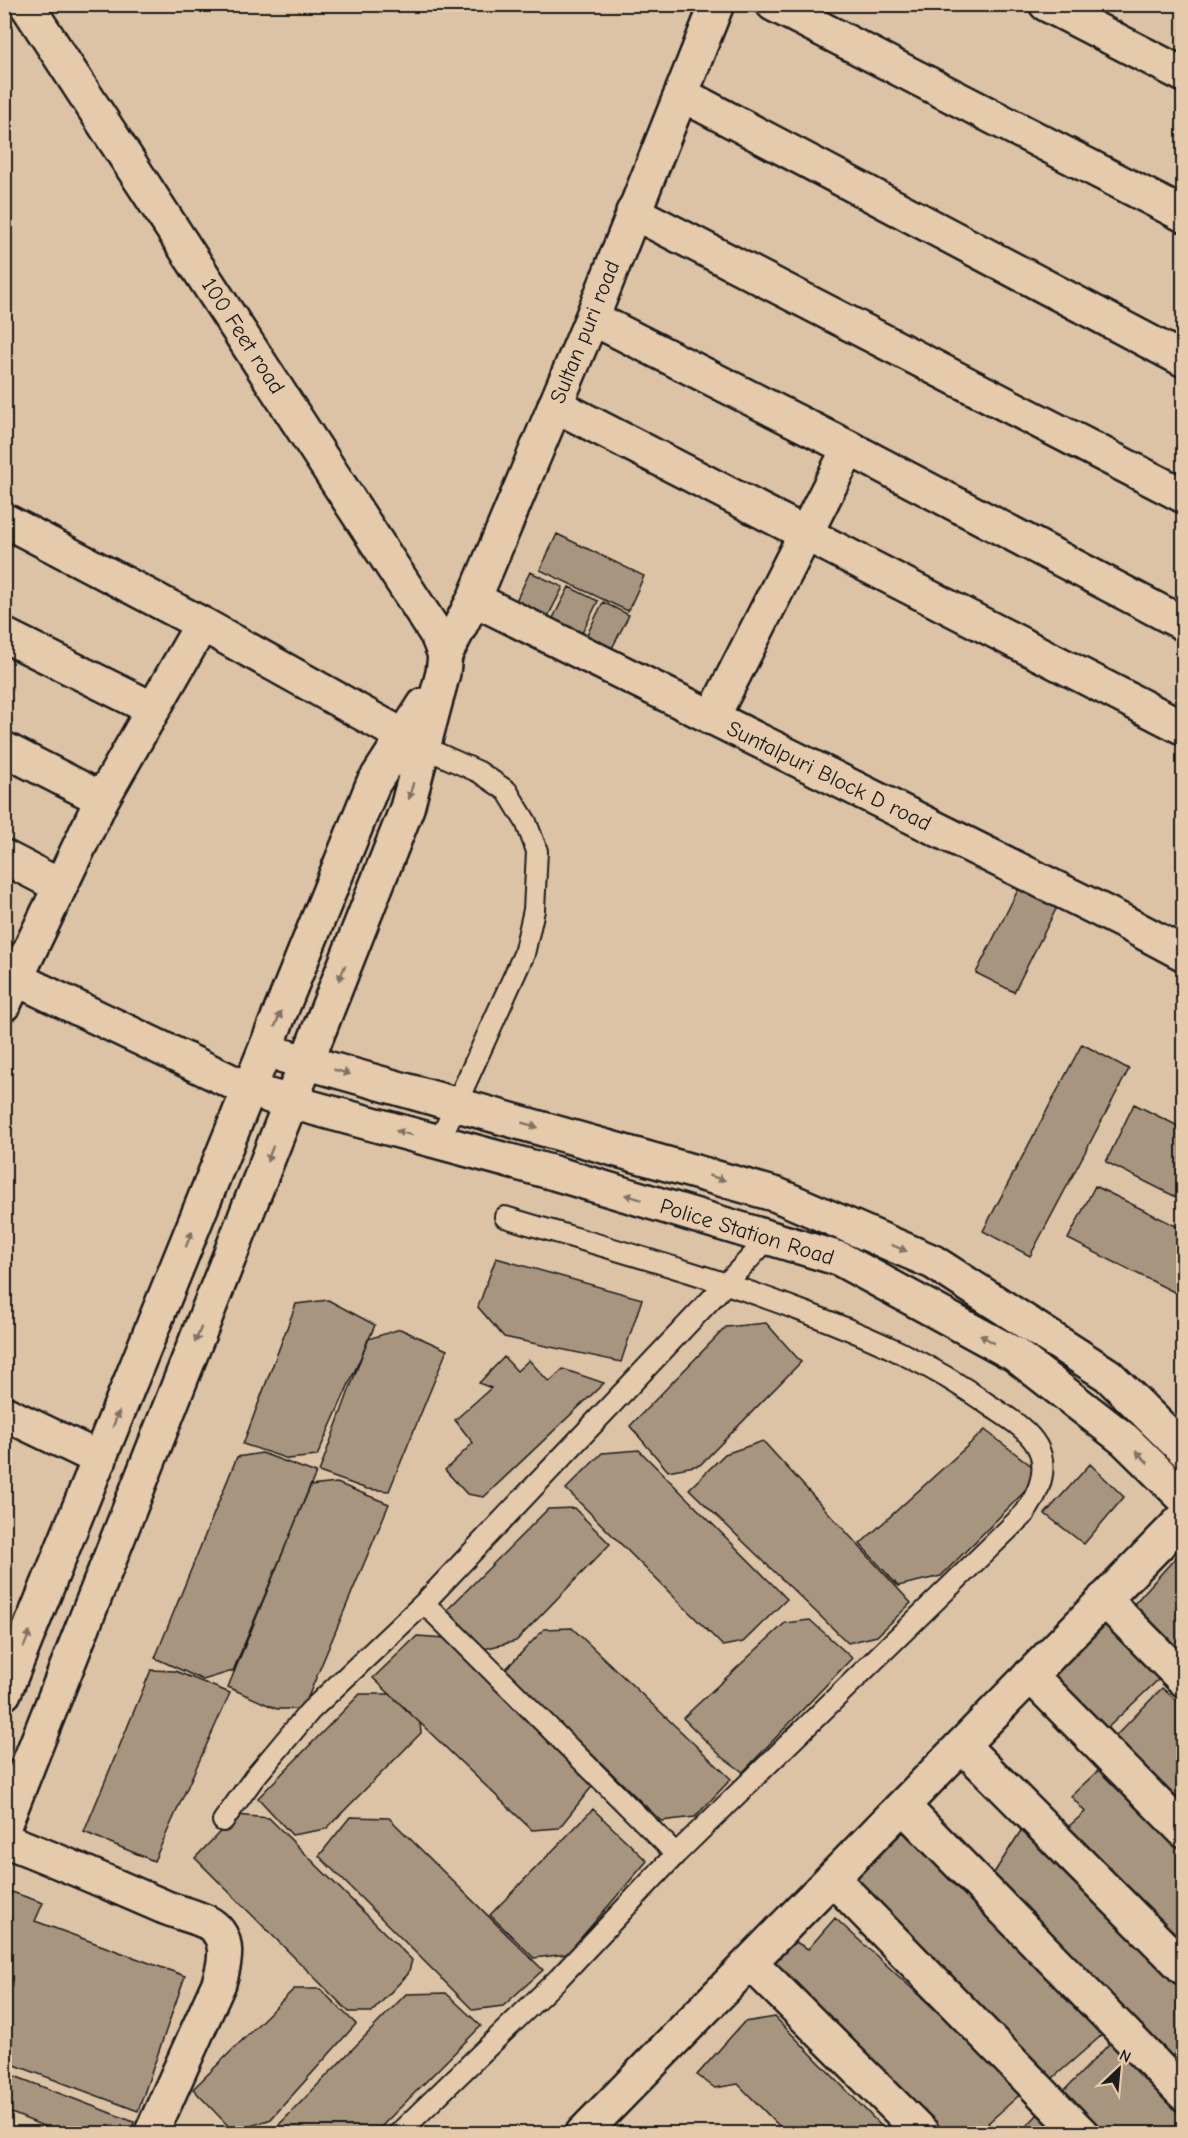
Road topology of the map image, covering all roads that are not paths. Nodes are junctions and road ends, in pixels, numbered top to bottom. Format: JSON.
{"nodes":[{"id":1,"x":26,"y":4,"type":"edge"},
{"id":2,"x":717,"y":4,"type":"edge"},
{"id":3,"x":773,"y":4,"type":"edge"},
{"id":4,"x":1046,"y":4,"type":"edge"},
{"id":5,"x":1184,"y":75,"type":"edge"},
{"id":6,"x":681,"y":94,"type":"junction"},
{"id":7,"x":633,"y":212,"type":"junction"},
{"id":8,"x":1184,"y":215,"type":"edge"},
{"id":9,"x":592,"y":318,"type":"junction"},
{"id":10,"x":1184,"y":360,"type":"edge"},
{"id":11,"x":555,"y":405,"type":"junction"},
{"id":12,"x":849,"y":448,"type":"junction"},
{"id":13,"x":1184,"y":496,"type":"edge"},
{"id":14,"x":4,"y":520,"type":"edge"},
{"id":15,"x":804,"y":533,"type":"junction"},
{"id":16,"x":474,"y":599,"type":"junction"},
{"id":17,"x":202,"y":624,"type":"junction"},
{"id":18,"x":1184,"y":624,"type":"edge"},
{"id":19,"x":4,"y":635,"type":"edge"},
{"id":20,"x":444,"y":664,"type":"junction"},
{"id":21,"x":153,"y":709,"type":"junction"},
{"id":22,"x":712,"y":718,"type":"junction"},
{"id":23,"x":1184,"y":728,"type":"edge"},
{"id":24,"x":413,"y":742,"type":"junction"},
{"id":25,"x":4,"y":749,"type":"edge"},
{"id":26,"x":102,"y":799,"type":"junction"},
{"id":27,"x":4,"y":857,"type":"edge"},
{"id":28,"x":60,"y":886,"type":"junction"},
{"id":29,"x":1184,"y":954,"type":"edge"},
{"id":30,"x":8,"y":985,"type":"edge"},
{"id":31,"x":265,"y":1051,"type":"junction"},
{"id":32,"x":306,"y":1062,"type":"junction"},
{"id":33,"x":249,"y":1090,"type":"junction"},
{"id":34,"x":290,"y":1102,"type":"junction"},
{"id":35,"x":455,"y":1104,"type":"junction"},
{"id":36,"x":439,"y":1142,"type":"junction"},
{"id":37,"x":505,"y":1217,"type":"dead end"},
{"id":38,"x":769,"y":1238,"type":"junction"},
{"id":39,"x":726,"y":1283,"type":"junction"},
{"id":40,"x":4,"y":1413,"type":"edge"},
{"id":41,"x":1184,"y":1450,"type":"edge"},
{"id":42,"x":100,"y":1459,"type":"junction"},
{"id":43,"x":1184,"y":1498,"type":"edge"},
{"id":44,"x":1184,"y":1518,"type":"edge"},
{"id":45,"x":1104,"y":1599,"type":"junction"},
{"id":46,"x":424,"y":1603,"type":"junction"},
{"id":47,"x":1030,"y":1675,"type":"junction"},
{"id":48,"x":1184,"y":1680,"type":"edge"},
{"id":49,"x":4,"y":1693,"type":"edge"},
{"id":50,"x":962,"y":1745,"type":"junction"},
{"id":51,"x":903,"y":1806,"type":"junction"},
{"id":52,"x":223,"y":1821,"type":"dead end"},
{"id":53,"x":4,"y":1826,"type":"edge"},
{"id":54,"x":1184,"y":1831,"type":"edge"},
{"id":55,"x":4,"y":1840,"type":"edge"},
{"id":56,"x":676,"y":1854,"type":"junction"},
{"id":57,"x":832,"y":1878,"type":"junction"},
{"id":58,"x":750,"y":1962,"type":"junction"},
{"id":59,"x":1184,"y":1968,"type":"edge"},
{"id":60,"x":1184,"y":2094,"type":"edge"},
{"id":61,"x":151,"y":2133,"type":"edge"},
{"id":62,"x":398,"y":2133,"type":"edge"},
{"id":63,"x":582,"y":2133,"type":"edge"},
{"id":64,"x":923,"y":2133,"type":"edge"},
{"id":65,"x":1082,"y":2133,"type":"edge"}],
"edges":[{"from":1,"to":20,"type":"street","name":"100 Feet road"},
{"from":2,"to":6,"type":"street","name":"Sultan puri road"},
{"from":3,"to":8,"type":"street"},
{"from":4,"to":5,"type":"street"},
{"from":6,"to":7,"type":"street","name":"Sultan puri road"},
{"from":6,"to":10,"type":"street"},
{"from":7,"to":9,"type":"street","name":"Sultan puri road"},
{"from":7,"to":13,"type":"street"},
{"from":9,"to":11,"type":"street","name":"Sultan puri road"},
{"from":9,"to":12,"type":"street"},
{"from":11,"to":15,"type":"street"},
{"from":11,"to":16,"type":"street","name":"Sultan puri road"},
{"from":12,"to":15,"type":"street"},
{"from":12,"to":18,"type":"street"},
{"from":14,"to":17,"type":"street"},
{"from":15,"to":22,"type":"street"},
{"from":15,"to":23,"type":"street"},
{"from":16,"to":20,"type":"street","name":"Sultan puri road"},
{"from":16,"to":22,"type":"street","name":"Suntalpuri Block D road"},
{"from":17,"to":21,"type":"street"},
{"from":17,"to":24,"type":"street"},
{"from":19,"to":21,"type":"street"},
{"from":20,"to":24,"type":"street","name":"Sultan puri road"},
{"from":21,"to":26,"type":"street"},
{"from":22,"to":29,"type":"street","name":"Suntalpuri Block D road"},
{"from":31,"to":24,"type":"street","one_way":true},
{"from":24,"to":32,"type":"street","one_way":true},
{"from":24,"to":35,"type":"lane"},
{"from":25,"to":26,"type":"street"},
{"from":26,"to":28,"type":"street"},
{"from":27,"to":28,"type":"street"},
{"from":28,"to":30,"type":"street"},
{"from":30,"to":33,"type":"street","name":"Police Station Road"},
{"from":31,"to":32,"type":"street","name":"Police Station Road"},
{"from":31,"to":33,"type":"street"},
{"from":32,"to":34,"type":"street"},
{"from":32,"to":35,"type":"street","name":"Police Station Road","one_way":true},
{"from":33,"to":34,"type":"street","name":"Police Station Road"},
{"from":42,"to":33,"type":"street","one_way":true},
{"from":36,"to":34,"type":"street","name":"Police Station Road","one_way":true},
{"from":34,"to":53,"type":"street","one_way":true},
{"from":35,"to":36,"type":"lane"},
{"from":35,"to":41,"type":"street","name":"Police Station Road","one_way":true},
{"from":38,"to":36,"type":"street","name":"Police Station Road","one_way":true},
{"from":37,"to":39,"type":"lane"},
{"from":38,"to":39,"type":"lane"},
{"from":43,"to":38,"type":"street","name":"Police Station Road","one_way":true},
{"from":39,"to":46,"type":"lane"},
{"from":39,"to":56,"type":"lane"},
{"from":40,"to":42,"type":"street"},
{"from":49,"to":42,"type":"street","one_way":true},
{"from":44,"to":45,"type":"street"},
{"from":45,"to":47,"type":"street"},
{"from":45,"to":48,"type":"street"},
{"from":46,"to":52,"type":"lane"},
{"from":46,"to":56,"type":"lane"},
{"from":47,"to":50,"type":"street"},
{"from":47,"to":54,"type":"street"},
{"from":50,"to":51,"type":"street"},
{"from":50,"to":59,"type":"street"},
{"from":51,"to":57,"type":"street"},
{"from":51,"to":60,"type":"street"},
{"from":55,"to":61,"type":"street"},
{"from":56,"to":62,"type":"lane"},
{"from":57,"to":58,"type":"street"},
{"from":57,"to":65,"type":"street"},
{"from":58,"to":63,"type":"street"},
{"from":58,"to":64,"type":"street"}]}
